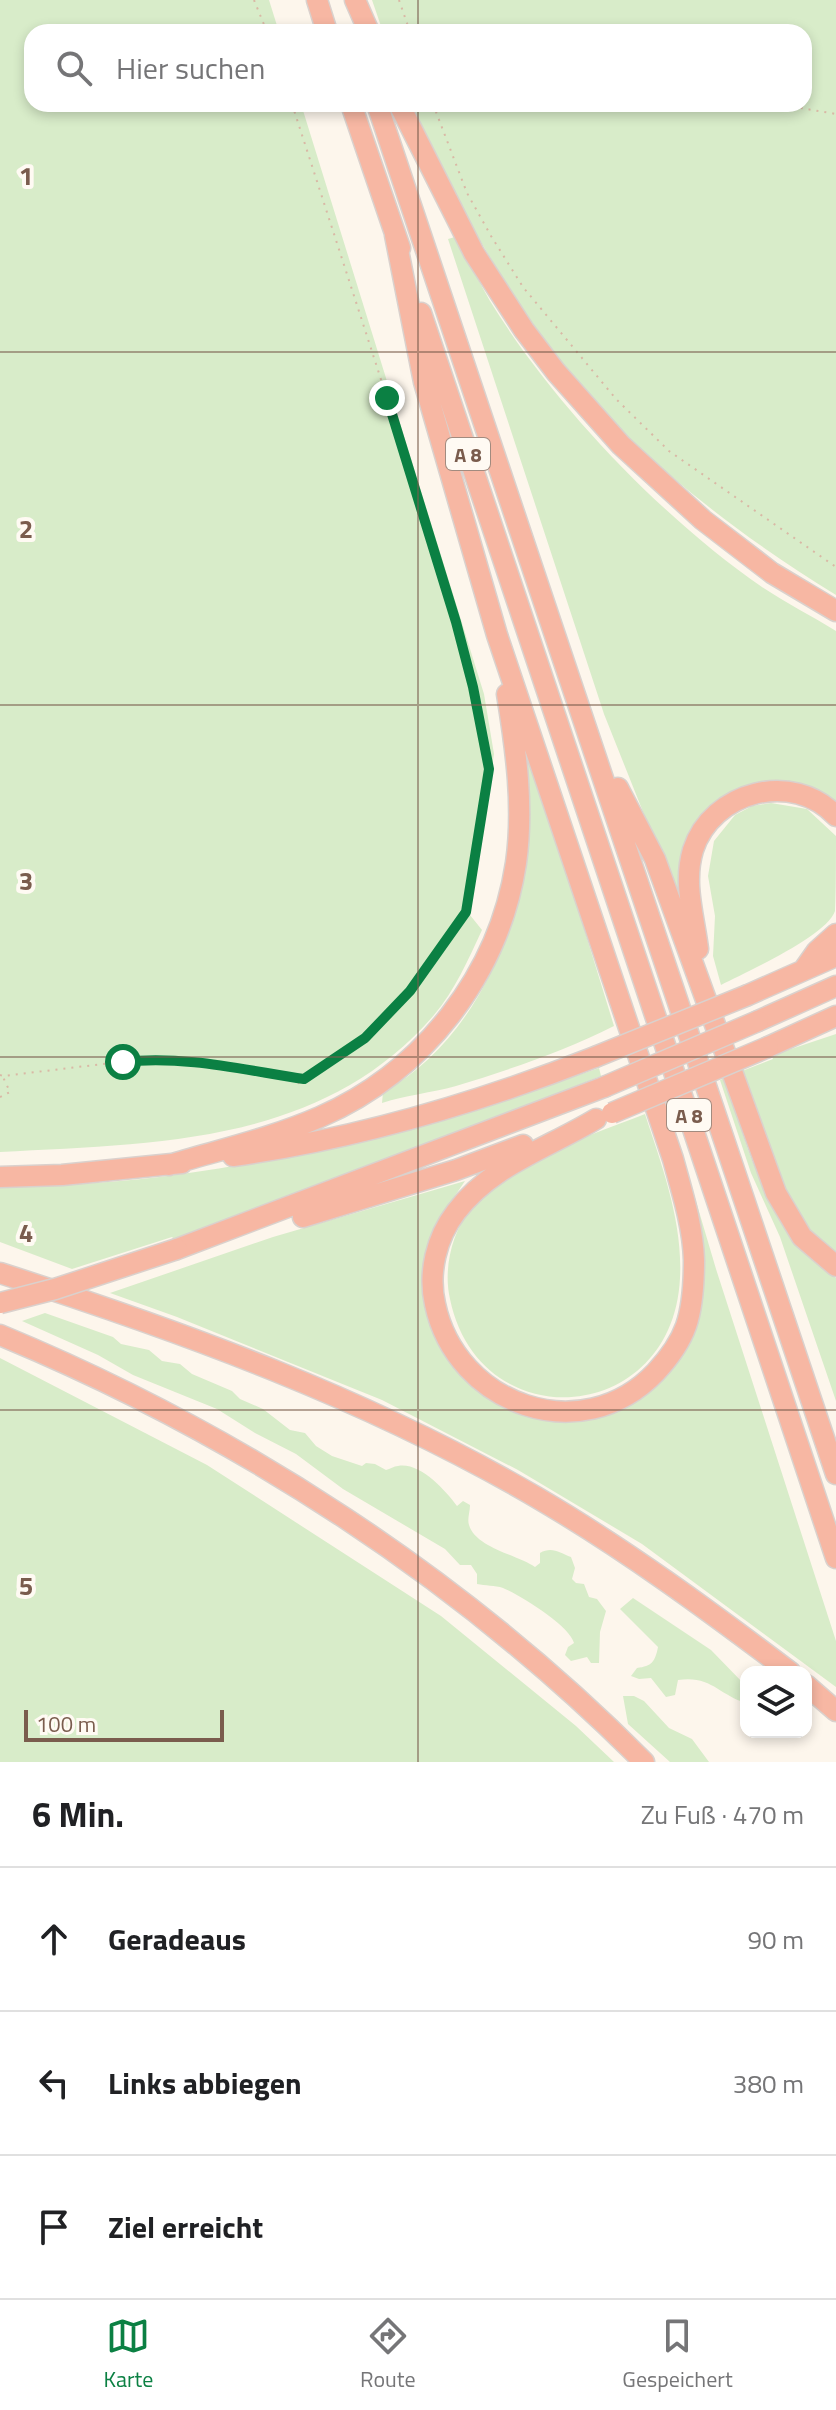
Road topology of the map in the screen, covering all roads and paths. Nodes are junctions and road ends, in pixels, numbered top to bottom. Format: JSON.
{"nodes":[{"id":1,"x":253,"y":0,"type":"edge"},
{"id":2,"x":317,"y":0,"type":"edge"},
{"id":3,"x":343,"y":0,"type":"edge"},
{"id":4,"x":355,"y":0,"type":"edge"},
{"id":5,"x":399,"y":0,"type":"edge"},
{"id":6,"x":264,"y":24,"type":"edge"},
{"id":7,"x":324,"y":24,"type":"edge"},
{"id":8,"x":350,"y":24,"type":"edge"},
{"id":9,"x":366,"y":24,"type":"edge"},
{"id":10,"x":407,"y":24,"type":"edge"},
{"id":11,"x":812,"y":110,"type":"edge"},
{"id":12,"x":295,"y":112,"type":"edge"},
{"id":13,"x":354,"y":112,"type":"edge"},
{"id":14,"x":380,"y":112,"type":"edge"},
{"id":15,"x":403,"y":112,"type":"edge"},
{"id":16,"x":436,"y":112,"type":"edge"},
{"id":17,"x":836,"y":114,"type":"edge"},
{"id":18,"x":395,"y":235,"type":"junction"},
{"id":19,"x":836,"y":567,"type":"edge"},
{"id":20,"x":836,"y":611,"type":"edge"},
{"id":21,"x":497,"y":635,"type":"junction"},
{"id":22,"x":590,"y":735,"type":"junction"},
{"id":23,"x":836,"y":816,"type":"edge"},
{"id":24,"x":836,"y":934,"type":"edge"},
{"id":25,"x":836,"y":956,"type":"edge"},
{"id":26,"x":803,"y":972,"type":"junction"},
{"id":27,"x":700,"y":977,"type":"junction"},
{"id":28,"x":836,"y":986,"type":"edge"},
{"id":29,"x":831,"y":1020,"type":"edge"},
{"id":30,"x":1,"y":1076,"type":"edge"},
{"id":31,"x":304,"y":1079,"type":"junction"},
{"id":32,"x":294,"y":1086,"type":"dead end"},
{"id":33,"x":0,"y":1097,"type":"edge"},
{"id":34,"x":604,"y":1116,"type":"junction"},
{"id":35,"x":169,"y":1165,"type":"junction"},
{"id":36,"x":0,"y":1177,"type":"edge"},
{"id":37,"x":185,"y":1246,"type":"junction"},
{"id":38,"x":836,"y":1266,"type":"edge"},
{"id":39,"x":0,"y":1273,"type":"edge"},
{"id":40,"x":0,"y":1303,"type":"edge"},
{"id":41,"x":0,"y":1335,"type":"edge"},
{"id":42,"x":836,"y":1474,"type":"edge"},
{"id":43,"x":836,"y":1558,"type":"edge"},
{"id":44,"x":782,"y":1666,"type":"edge"},
{"id":45,"x":812,"y":1690,"type":"edge"},
{"id":46,"x":836,"y":1711,"type":"edge"},
{"id":47,"x":644,"y":1762,"type":"edge"}],
"edges":[{"from":1,"to":6,"type":"path"},
{"from":2,"to":7,"type":"highway"},
{"from":3,"to":8,"type":"highway"},
{"from":4,"to":9,"type":"highway"},
{"from":5,"to":10,"type":"path"},
{"from":11,"to":17,"type":"path"},
{"from":12,"to":31,"type":"path"},
{"from":13,"to":18,"type":"highway","number":"A 8"},
{"from":14,"to":22,"type":"highway","number":"A 8"},
{"from":15,"to":20,"type":"highway"},
{"from":16,"to":19,"type":"path"},
{"from":18,"to":21,"type":"highway"},
{"from":18,"to":43,"type":"highway","number":"A 8"},
{"from":21,"to":34,"type":"highway"},
{"from":21,"to":35,"type":"highway"},
{"from":22,"to":27,"type":"highway"},
{"from":22,"to":42,"type":"highway","number":"A 8"},
{"from":23,"to":27,"type":"highway"},
{"from":24,"to":26,"type":"highway"},
{"from":25,"to":26,"type":"highway"},
{"from":26,"to":35,"type":"highway","bridge":true},
{"from":27,"to":38,"type":"highway"},
{"from":28,"to":37,"type":"highway","bridge":true},
{"from":29,"to":34,"type":"highway","bridge":true},
{"from":30,"to":31,"type":"path"},
{"from":30,"to":33,"type":"path"},
{"from":31,"to":32,"type":"path"},
{"from":34,"to":37,"type":"highway"},
{"from":35,"to":36,"type":"highway"},
{"from":37,"to":40,"type":"highway","bridge":true},
{"from":39,"to":44,"type":"highway"},
{"from":41,"to":47,"type":"highway"},
{"from":45,"to":46,"type":"highway"}]}
